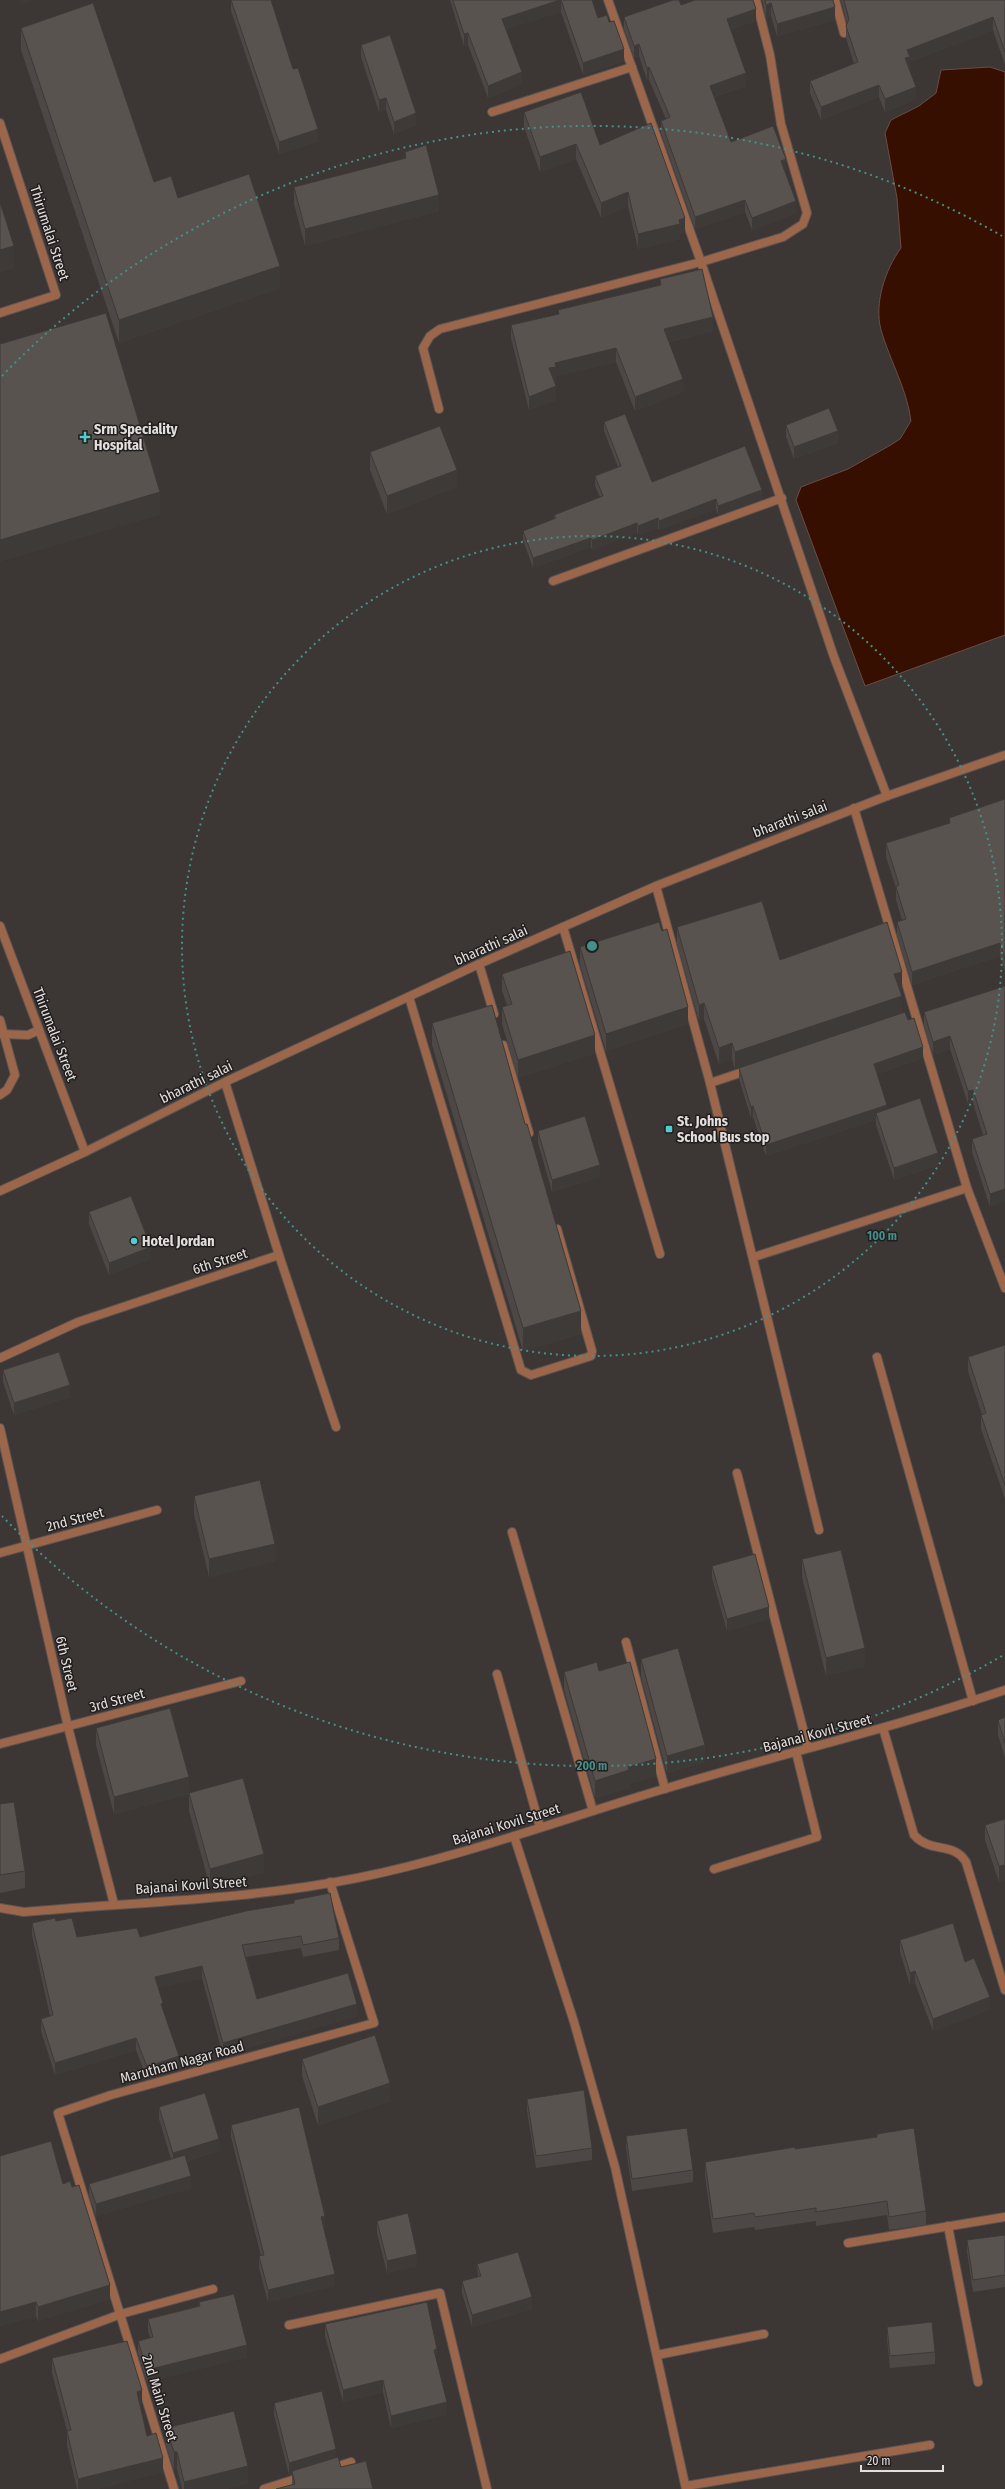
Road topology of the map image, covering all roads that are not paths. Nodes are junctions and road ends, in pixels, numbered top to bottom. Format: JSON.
{"nodes":[{"id":1,"x":608,"y":0,"type":"edge"},
{"id":2,"x":756,"y":0,"type":"edge"},
{"id":3,"x":835,"y":0,"type":"edge"},
{"id":4,"x":844,"y":34,"type":"dead end"},
{"id":5,"x":632,"y":67,"type":"junction"},
{"id":6,"x":492,"y":112,"type":"dead end"},
{"id":7,"x":0,"y":123,"type":"edge"},
{"id":8,"x":701,"y":262,"type":"junction"},
{"id":9,"x":0,"y":312,"type":"edge"},
{"id":10,"x":439,"y":409,"type":"dead end"},
{"id":11,"x":782,"y":498,"type":"junction"},
{"id":12,"x":553,"y":581,"type":"dead end"},
{"id":13,"x":1005,"y":754,"type":"edge"},
{"id":14,"x":887,"y":796,"type":"junction"},
{"id":15,"x":854,"y":808,"type":"junction"},
{"id":16,"x":656,"y":886,"type":"junction"},
{"id":17,"x":0,"y":926,"type":"edge"},
{"id":18,"x":564,"y":927,"type":"junction"},
{"id":19,"x":479,"y":964,"type":"junction"},
{"id":20,"x":410,"y":997,"type":"junction"},
{"id":21,"x":0,"y":1020,"type":"edge"},
{"id":22,"x":39,"y":1030,"type":"junction"},
{"id":23,"x":3,"y":1034,"type":"edge"},
{"id":24,"x":756,"y":1068,"type":"edge"},
{"id":25,"x":225,"y":1082,"type":"junction"},
{"id":26,"x":710,"y":1083,"type":"junction"},
{"id":27,"x":0,"y":1095,"type":"edge"},
{"id":28,"x":531,"y":1139,"type":"edge"},
{"id":29,"x":85,"y":1152,"type":"junction"},
{"id":30,"x":967,"y":1188,"type":"junction"},
{"id":31,"x":0,"y":1191,"type":"edge"},
{"id":32,"x":555,"y":1223,"type":"edge"},
{"id":33,"x":660,"y":1254,"type":"dead end"},
{"id":34,"x":279,"y":1255,"type":"junction"},
{"id":35,"x":754,"y":1257,"type":"junction"},
{"id":36,"x":1005,"y":1288,"type":"edge"},
{"id":37,"x":876,"y":1357,"type":"dead end"},
{"id":38,"x":0,"y":1358,"type":"edge"},
{"id":39,"x":336,"y":1426,"type":"dead end"},
{"id":40,"x":0,"y":1428,"type":"edge"},
{"id":41,"x":737,"y":1473,"type":"dead end"},
{"id":42,"x":157,"y":1510,"type":"dead end"},
{"id":43,"x":819,"y":1530,"type":"dead end"},
{"id":44,"x":512,"y":1532,"type":"dead end"},
{"id":45,"x":27,"y":1546,"type":"junction"},
{"id":46,"x":0,"y":1553,"type":"edge"},
{"id":47,"x":626,"y":1642,"type":"dead end"},
{"id":48,"x":497,"y":1674,"type":"dead end"},
{"id":49,"x":241,"y":1681,"type":"dead end"},
{"id":50,"x":1005,"y":1690,"type":"edge"},
{"id":51,"x":972,"y":1701,"type":"junction"},
{"id":52,"x":68,"y":1727,"type":"junction"},
{"id":53,"x":883,"y":1728,"type":"junction"},
{"id":54,"x":0,"y":1744,"type":"edge"},
{"id":55,"x":808,"y":1748,"type":"junction"},
{"id":56,"x":796,"y":1752,"type":"junction"},
{"id":57,"x":665,"y":1789,"type":"junction"},
{"id":58,"x":593,"y":1811,"type":"junction"},
{"id":59,"x":540,"y":1827,"type":"junction"},
{"id":60,"x":514,"y":1836,"type":"junction"},
{"id":61,"x":714,"y":1869,"type":"dead end"},
{"id":62,"x":330,"y":1882,"type":"junction"},
{"id":63,"x":114,"y":1904,"type":"junction"},
{"id":64,"x":0,"y":1908,"type":"edge"},
{"id":65,"x":1005,"y":1990,"type":"edge"},
{"id":66,"x":1005,"y":2217,"type":"edge"},
{"id":67,"x":948,"y":2226,"type":"junction"},
{"id":68,"x":848,"y":2243,"type":"dead end"},
{"id":69,"x":213,"y":2289,"type":"dead end"},
{"id":70,"x":122,"y":2314,"type":"junction"},
{"id":71,"x":289,"y":2325,"type":"dead end"},
{"id":72,"x":764,"y":2334,"type":"dead end"},
{"id":73,"x":657,"y":2355,"type":"junction"},
{"id":74,"x":0,"y":2359,"type":"edge"},
{"id":75,"x":978,"y":2382,"type":"dead end"},
{"id":76,"x":930,"y":2445,"type":"dead end"},
{"id":77,"x":351,"y":2462,"type":"dead end"},
{"id":78,"x":322,"y":2471,"type":"edge"},
{"id":79,"x":308,"y":2476,"type":"edge"},
{"id":80,"x":686,"y":2488,"type":"edge"},
{"id":81,"x":174,"y":2489,"type":"edge"},
{"id":82,"x":264,"y":2489,"type":"edge"},
{"id":83,"x":487,"y":2489,"type":"edge"}],
"edges":[{"from":1,"to":5,"type":"street"},
{"from":2,"to":8,"type":"street"},
{"from":3,"to":4,"type":"street"},
{"from":5,"to":6,"type":"street"},
{"from":5,"to":8,"type":"street"},
{"from":7,"to":9,"type":"street","name":"Thirumalai Street"},
{"from":8,"to":10,"type":"street"},
{"from":8,"to":11,"type":"street"},
{"from":11,"to":12,"type":"street"},
{"from":11,"to":14,"type":"street"},
{"from":13,"to":14,"type":"street","name":"bharathi salai"},
{"from":14,"to":15,"type":"street","name":"bharathi salai"},
{"from":15,"to":16,"type":"street","name":"bharathi salai"},
{"from":15,"to":30,"type":"street"},
{"from":16,"to":18,"type":"street","name":"bharathi salai"},
{"from":16,"to":26,"type":"street"},
{"from":17,"to":22,"type":"street","name":"Thirumalai Street"},
{"from":18,"to":19,"type":"street","name":"bharathi salai"},
{"from":18,"to":33,"type":"street"},
{"from":19,"to":20,"type":"street","name":"bharathi salai"},
{"from":19,"to":28,"type":"street"},
{"from":20,"to":25,"type":"street","name":"bharathi salai"},
{"from":20,"to":32,"type":"street"},
{"from":21,"to":23,"type":"street"},
{"from":22,"to":23,"type":"street"},
{"from":22,"to":29,"type":"street","name":"Thirumalai Street"},
{"from":23,"to":27,"type":"street"},
{"from":24,"to":26,"type":"street"},
{"from":25,"to":29,"type":"street","name":"bharathi salai"},
{"from":25,"to":34,"type":"street"},
{"from":26,"to":35,"type":"street"},
{"from":29,"to":31,"type":"street","name":"bharathi salai"},
{"from":30,"to":35,"type":"street"},
{"from":30,"to":36,"type":"street"},
{"from":34,"to":38,"type":"street","name":"6th Street"},
{"from":34,"to":39,"type":"street"},
{"from":35,"to":43,"type":"street"},
{"from":37,"to":51,"type":"street"},
{"from":40,"to":45,"type":"street","name":"6th Street"},
{"from":41,"to":55,"type":"street"},
{"from":42,"to":45,"type":"street","name":"2nd Street"},
{"from":44,"to":58,"type":"street"},
{"from":45,"to":46,"type":"street","name":"2nd Street"},
{"from":45,"to":52,"type":"street","name":"6th Street"},
{"from":47,"to":57,"type":"street"},
{"from":48,"to":59,"type":"street"},
{"from":49,"to":52,"type":"street","name":"3rd Street"},
{"from":50,"to":51,"type":"street","name":"Bajanai Kovil Street"},
{"from":51,"to":53,"type":"street","name":"Bajanai Kovil Street"},
{"from":52,"to":54,"type":"street","name":"3rd Street"},
{"from":52,"to":63,"type":"street","name":"6th Street"},
{"from":53,"to":55,"type":"street","name":"Bajanai Kovil Street"},
{"from":53,"to":65,"type":"street"},
{"from":55,"to":56,"type":"street","name":"Bajanai Kovil Street"},
{"from":56,"to":57,"type":"street","name":"Bajanai Kovil Street"},
{"from":56,"to":61,"type":"street"},
{"from":57,"to":58,"type":"street","name":"Bajanai Kovil Street"},
{"from":58,"to":59,"type":"street","name":"Bajanai Kovil Street"},
{"from":59,"to":60,"type":"street","name":"Bajanai Kovil Street"},
{"from":60,"to":62,"type":"street","name":"Bajanai Kovil Street"},
{"from":60,"to":73,"type":"street"},
{"from":62,"to":63,"type":"street","name":"Bajanai Kovil Street"},
{"from":62,"to":70,"type":"street","name":"Marutham Nagar Road"},
{"from":63,"to":64,"type":"street","name":"Bajanai Kovil Street"},
{"from":66,"to":67,"type":"street"},
{"from":67,"to":68,"type":"street"},
{"from":67,"to":75,"type":"street"},
{"from":69,"to":70,"type":"street"},
{"from":70,"to":74,"type":"street"},
{"from":70,"to":81,"type":"street","name":"2nd Main Street"},
{"from":71,"to":83,"type":"street"},
{"from":72,"to":73,"type":"street"},
{"from":73,"to":80,"type":"street"},
{"from":76,"to":80,"type":"street"},
{"from":77,"to":78,"type":"street"},
{"from":79,"to":82,"type":"street"}]}
